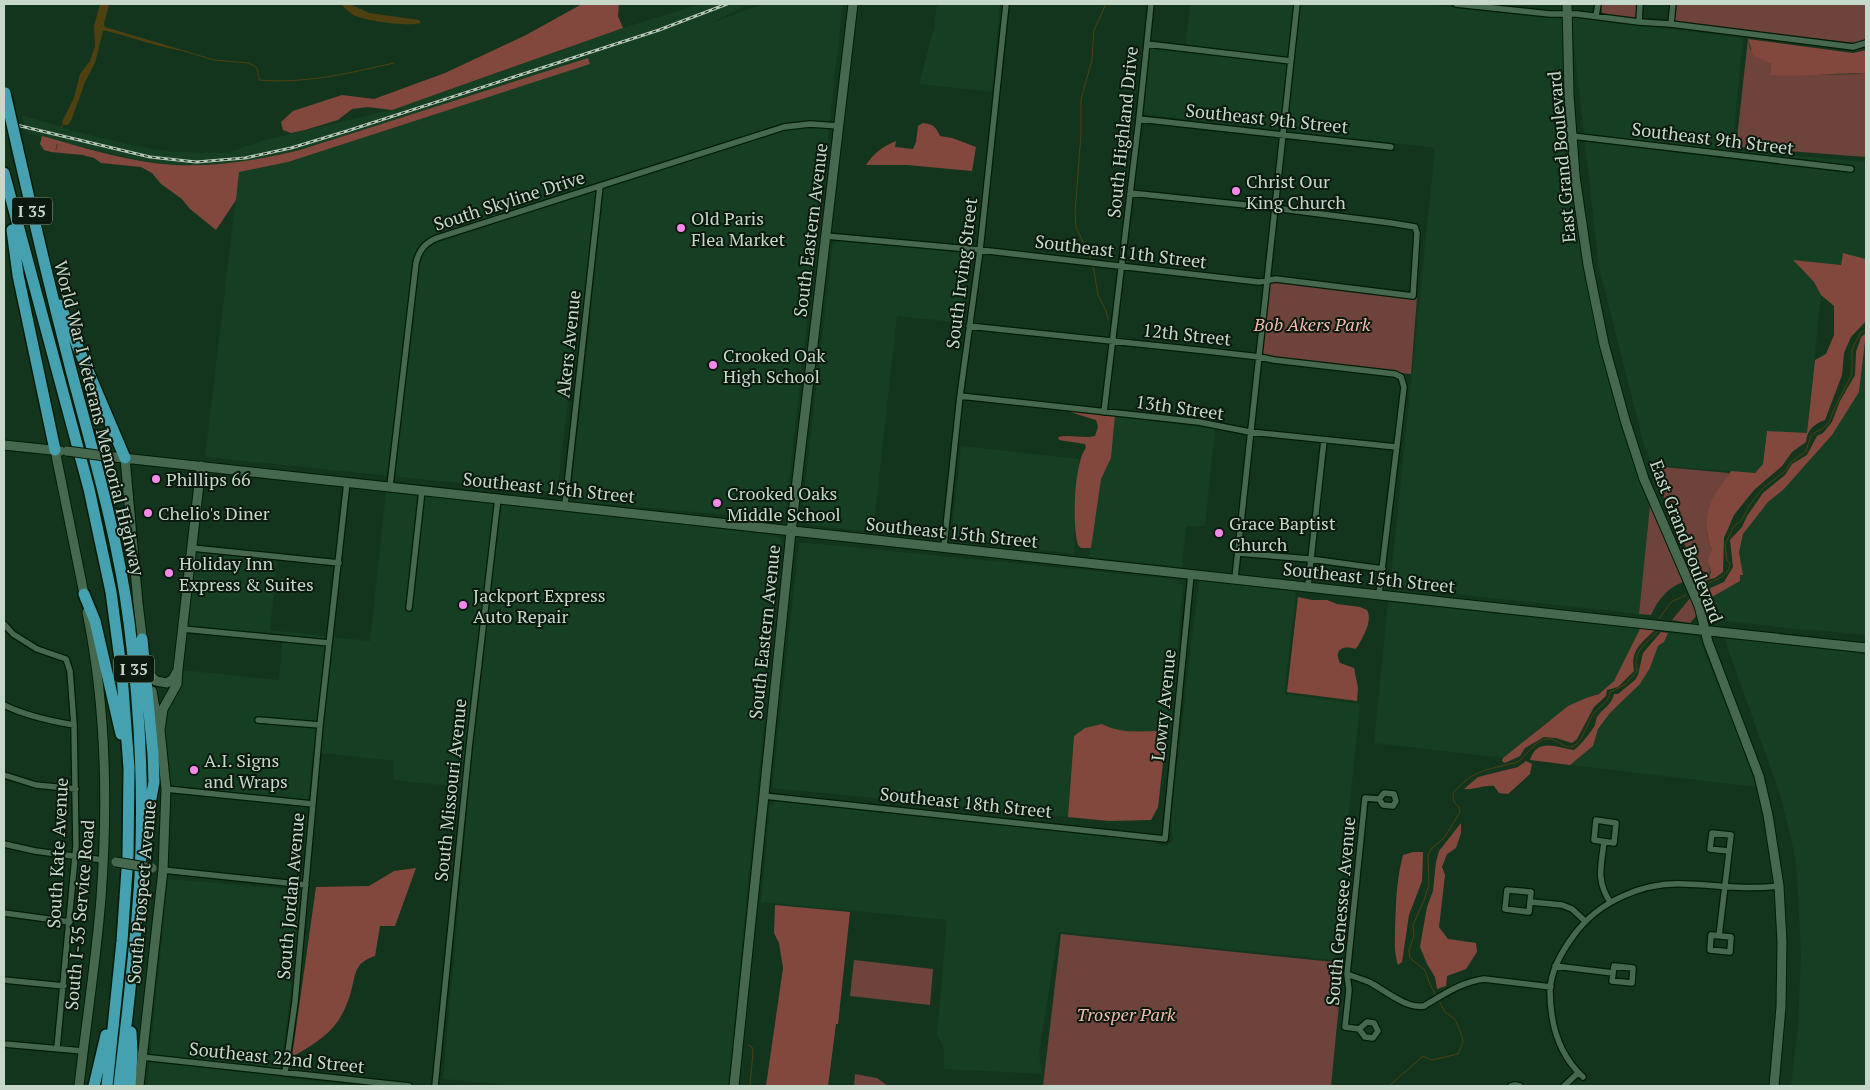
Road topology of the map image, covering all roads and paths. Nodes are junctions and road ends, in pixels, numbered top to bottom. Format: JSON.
{"nodes":[{"id":1,"x":853,"y":4,"type":"edge"},
{"id":2,"x":1006,"y":4,"type":"edge"},
{"id":3,"x":1151,"y":4,"type":"edge"},
{"id":4,"x":1296,"y":4,"type":"edge"},
{"id":5,"x":1456,"y":4,"type":"edge"},
{"id":6,"x":1567,"y":4,"type":"edge"},
{"id":7,"x":1598,"y":4,"type":"edge"},
{"id":8,"x":1640,"y":4,"type":"edge"},
{"id":9,"x":1673,"y":4,"type":"edge"},
{"id":10,"x":1567,"y":14,"type":"junction"},
{"id":11,"x":1596,"y":16,"type":"junction"},
{"id":12,"x":1639,"y":22,"type":"junction"},
{"id":13,"x":1671,"y":24,"type":"junction"},
{"id":14,"x":1866,"y":43,"type":"edge"},
{"id":15,"x":1146,"y":44,"type":"junction"},
{"id":16,"x":1291,"y":61,"type":"junction"},
{"id":17,"x":4,"y":91,"type":"edge"},
{"id":18,"x":1139,"y":119,"type":"junction"},
{"id":19,"x":839,"y":126,"type":"junction"},
{"id":20,"x":1283,"y":135,"type":"junction"},
{"id":21,"x":1572,"y":136,"type":"junction"},
{"id":22,"x":1391,"y":147,"type":"dead end"},
{"id":23,"x":1851,"y":169,"type":"dead end"},
{"id":24,"x":5,"y":177,"type":"edge"},
{"id":25,"x":600,"y":186,"type":"junction"},
{"id":26,"x":1130,"y":193,"type":"junction"},
{"id":27,"x":1274,"y":208,"type":"junction"},
{"id":28,"x":826,"y":236,"type":"junction"},
{"id":29,"x":980,"y":250,"type":"junction"},
{"id":30,"x":1122,"y":267,"type":"junction"},
{"id":31,"x":47,"y":276,"type":"junction"},
{"id":32,"x":1267,"y":281,"type":"junction"},
{"id":33,"x":969,"y":326,"type":"junction"},
{"id":34,"x":1112,"y":342,"type":"junction"},
{"id":35,"x":1260,"y":357,"type":"junction"},
{"id":36,"x":960,"y":396,"type":"junction"},
{"id":37,"x":1104,"y":412,"type":"junction"},
{"id":38,"x":1250,"y":432,"type":"junction"},
{"id":39,"x":1324,"y":440,"type":"junction"},
{"id":40,"x":4,"y":445,"type":"edge"},
{"id":41,"x":1396,"y":448,"type":"junction"},
{"id":42,"x":55,"y":450,"type":"junction"},
{"id":43,"x":125,"y":458,"type":"junction"},
{"id":44,"x":201,"y":466,"type":"junction"},
{"id":45,"x":347,"y":482,"type":"junction"},
{"id":46,"x":390,"y":486,"type":"junction"},
{"id":47,"x":422,"y":490,"type":"junction"},
{"id":48,"x":498,"y":498,"type":"junction"},
{"id":49,"x":565,"y":505,"type":"junction"},
{"id":50,"x":791,"y":532,"type":"junction"},
{"id":51,"x":944,"y":546,"type":"junction"},
{"id":52,"x":192,"y":548,"type":"junction"},
{"id":53,"x":1238,"y":553,"type":"junction"},
{"id":54,"x":1310,"y":559,"type":"junction"},
{"id":55,"x":339,"y":563,"type":"junction"},
{"id":56,"x":1383,"y":569,"type":"junction"},
{"id":57,"x":1191,"y":574,"type":"junction"},
{"id":58,"x":1235,"y":578,"type":"junction"},
{"id":59,"x":1308,"y":586,"type":"junction"},
{"id":60,"x":84,"y":594,"type":"junction"},
{"id":61,"x":1379,"y":594,"type":"junction"},
{"id":62,"x":410,"y":608,"type":"dead end"},
{"id":63,"x":4,"y":624,"type":"edge"},
{"id":64,"x":183,"y":629,"type":"junction"},
{"id":65,"x":1705,"y":630,"type":"junction"},
{"id":66,"x":142,"y":639,"type":"junction"},
{"id":67,"x":329,"y":643,"type":"junction"},
{"id":68,"x":1866,"y":648,"type":"edge"},
{"id":69,"x":178,"y":670,"type":"junction"},
{"id":70,"x":149,"y":674,"type":"junction"},
{"id":71,"x":4,"y":705,"type":"edge"},
{"id":72,"x":258,"y":720,"type":"dead end"},
{"id":73,"x":74,"y":725,"type":"junction"},
{"id":74,"x":320,"y":725,"type":"junction"},
{"id":75,"x":160,"y":730,"type":"junction"},
{"id":76,"x":129,"y":768,"type":"junction"},
{"id":77,"x":4,"y":775,"type":"edge"},
{"id":78,"x":76,"y":789,"type":"junction"},
{"id":79,"x":166,"y":789,"type":"junction"},
{"id":80,"x":764,"y":796,"type":"junction"},
{"id":81,"x":1379,"y":799,"type":"dead end"},
{"id":82,"x":313,"y":804,"type":"junction"},
{"id":83,"x":1165,"y":839,"type":"joint"},
{"id":84,"x":1604,"y":842,"type":"junction"},
{"id":85,"x":4,"y":844,"type":"edge"},
{"id":86,"x":1728,"y":851,"type":"dead end"},
{"id":87,"x":75,"y":855,"type":"junction"},
{"id":88,"x":140,"y":856,"type":"junction"},
{"id":89,"x":103,"y":860,"type":"junction"},
{"id":90,"x":163,"y":870,"type":"junction"},
{"id":91,"x":306,"y":885,"type":"junction"},
{"id":92,"x":1779,"y":886,"type":"junction"},
{"id":93,"x":1724,"y":887,"type":"junction"},
{"id":94,"x":1531,"y":902,"type":"junction"},
{"id":95,"x":1610,"y":902,"type":"junction"},
{"id":96,"x":4,"y":913,"type":"edge"},
{"id":97,"x":1585,"y":921,"type":"junction"},
{"id":98,"x":70,"y":922,"type":"junction"},
{"id":99,"x":1719,"y":936,"type":"junction"},
{"id":100,"x":1555,"y":966,"type":"junction"},
{"id":101,"x":1613,"y":973,"type":"dead end"},
{"id":102,"x":1347,"y":974,"type":"junction"},
{"id":103,"x":4,"y":980,"type":"edge"},
{"id":104,"x":64,"y":986,"type":"junction"},
{"id":105,"x":1550,"y":987,"type":"junction"},
{"id":106,"x":116,"y":992,"type":"junction"},
{"id":107,"x":129,"y":995,"type":"junction"},
{"id":108,"x":1359,"y":1029,"type":"dead end"},
{"id":109,"x":4,"y":1044,"type":"edge"},
{"id":110,"x":57,"y":1048,"type":"junction"},
{"id":111,"x":83,"y":1051,"type":"junction"},
{"id":112,"x":142,"y":1057,"type":"junction"},
{"id":113,"x":285,"y":1073,"type":"junction"},
{"id":114,"x":79,"y":1086,"type":"edge"},
{"id":115,"x":94,"y":1086,"type":"edge"},
{"id":116,"x":107,"y":1086,"type":"edge"},
{"id":117,"x":120,"y":1086,"type":"edge"},
{"id":118,"x":130,"y":1086,"type":"edge"},
{"id":119,"x":139,"y":1086,"type":"edge"},
{"id":120,"x":409,"y":1086,"type":"edge"},
{"id":121,"x":435,"y":1086,"type":"edge"},
{"id":122,"x":734,"y":1086,"type":"edge"},
{"id":123,"x":1511,"y":1086,"type":"edge"},
{"id":124,"x":1520,"y":1086,"type":"edge"},
{"id":125,"x":1564,"y":1086,"type":"edge"},
{"id":126,"x":1774,"y":1086,"type":"edge"}],
"edges":[{"from":1,"to":19,"type":"main road","name":"South Eastern Avenue"},
{"from":2,"to":29,"type":"street","name":"South Irving Street"},
{"from":3,"to":15,"type":"street","name":"South Highland Drive"},
{"from":4,"to":16,"type":"street"},
{"from":5,"to":10,"type":"street"},
{"from":6,"to":10,"type":"main road","name":"East Grand Boulevard"},
{"from":7,"to":11,"type":"street"},
{"from":8,"to":12,"type":"street"},
{"from":9,"to":13,"type":"street"},
{"from":10,"to":11,"type":"street"},
{"from":10,"to":21,"type":"main road","name":"East Grand Boulevard"},
{"from":11,"to":12,"type":"street"},
{"from":12,"to":13,"type":"street"},
{"from":13,"to":14,"type":"street"},
{"from":15,"to":16,"type":"street"},
{"from":15,"to":18,"type":"street","name":"South Highland Drive"},
{"from":16,"to":20,"type":"street"},
{"from":17,"to":31,"type":"highway","name":"World War I Veterans Memorial Highway","number":"I 35","bridge":true},
{"from":18,"to":20,"type":"street","name":"Southeast 9th Street"},
{"from":18,"to":26,"type":"street","name":"South Highland Drive"},
{"from":19,"to":25,"type":"street","name":"South Skyline Drive"},
{"from":19,"to":28,"type":"main road","name":"South Eastern Avenue"},
{"from":20,"to":22,"type":"street","name":"Southeast 9th Street"},
{"from":20,"to":27,"type":"street"},
{"from":21,"to":23,"type":"street","name":"Southeast 9th Street"},
{"from":21,"to":65,"type":"main road","name":"East Grand Boulevard"},
{"from":24,"to":42,"type":"highway"},
{"from":24,"to":76,"type":"highway","name":"World War I Veterans Memorial Highway","number":"I 35"},
{"from":25,"to":46,"type":"street","name":"South Skyline Drive"},
{"from":25,"to":49,"type":"street","name":"Akers Avenue"},
{"from":26,"to":27,"type":"street"},
{"from":26,"to":30,"type":"street","name":"South Highland Drive"},
{"from":27,"to":32,"type":"street"},
{"from":27,"to":32,"type":"street","name":"Southeast 11th Street"},
{"from":28,"to":29,"type":"street","name":"Southeast 11th Street"},
{"from":28,"to":50,"type":"main road","name":"South Eastern Avenue"},
{"from":29,"to":30,"type":"street","name":"Southeast 11th Street"},
{"from":29,"to":33,"type":"street","name":"South Irving Street"},
{"from":30,"to":32,"type":"street","name":"Southeast 11th Street"},
{"from":30,"to":34,"type":"street","name":"South Highland Drive"},
{"from":31,"to":43,"type":"highway"},
{"from":31,"to":88,"type":"highway","name":"World War I Veterans Memorial Highway","number":"I 35"},
{"from":32,"to":35,"type":"street"},
{"from":33,"to":34,"type":"street","name":"12th Street"},
{"from":33,"to":36,"type":"street","name":"South Irving Street"},
{"from":34,"to":35,"type":"street","name":"12th Street"},
{"from":34,"to":37,"type":"street","name":"South Highland Drive"},
{"from":35,"to":38,"type":"street"},
{"from":35,"to":41,"type":"street","name":"12th Street"},
{"from":36,"to":37,"type":"street","name":"13th Street"},
{"from":36,"to":51,"type":"street","name":"South Irving Street"},
{"from":37,"to":38,"type":"street","name":"13th Street"},
{"from":38,"to":39,"type":"street","name":"13th Street"},
{"from":38,"to":53,"type":"street"},
{"from":39,"to":41,"type":"street","name":"13th Street"},
{"from":39,"to":54,"type":"street"},
{"from":40,"to":42,"type":"main road","name":"Southeast 15th Street"},
{"from":41,"to":56,"type":"street"},
{"from":42,"to":43,"type":"main road","name":"Southeast 15th Street","bridge":true},
{"from":42,"to":60,"type":"main road","name":"South I-35 Service Road"},
{"from":43,"to":44,"type":"main road","name":"Southeast 15th Street"},
{"from":43,"to":66,"type":"main road"},
{"from":44,"to":45,"type":"main road","name":"Southeast 15th Street"},
{"from":44,"to":52,"type":"main road","name":"South Prospect Avenue"},
{"from":45,"to":46,"type":"main road","name":"Southeast 15th Street"},
{"from":45,"to":55,"type":"street","name":"South Jordan Avenue"},
{"from":46,"to":47,"type":"main road","name":"Southeast 15th Street"},
{"from":47,"to":48,"type":"main road","name":"Southeast 15th Street"},
{"from":47,"to":62,"type":"street"},
{"from":48,"to":49,"type":"main road","name":"Southeast 15th Street"},
{"from":48,"to":121,"type":"street","name":"South Missouri Avenue"},
{"from":49,"to":50,"type":"main road","name":"Southeast 15th Street"},
{"from":50,"to":51,"type":"main road","name":"Southeast 15th Street"},
{"from":50,"to":80,"type":"main road","name":"South Eastern Avenue"},
{"from":51,"to":57,"type":"main road","name":"Southeast 15th Street"},
{"from":52,"to":55,"type":"street"},
{"from":52,"to":64,"type":"main road","name":"South Prospect Avenue"},
{"from":53,"to":54,"type":"street"},
{"from":53,"to":58,"type":"street"},
{"from":54,"to":56,"type":"street"},
{"from":54,"to":59,"type":"street"},
{"from":55,"to":67,"type":"street","name":"South Jordan Avenue"},
{"from":56,"to":61,"type":"street"},
{"from":57,"to":58,"type":"main road","name":"Southeast 15th Street"},
{"from":57,"to":83,"type":"street","name":"Lowry Avenue"},
{"from":58,"to":59,"type":"main road","name":"Southeast 15th Street"},
{"from":59,"to":61,"type":"main road","name":"Southeast 15th Street"},
{"from":60,"to":76,"type":"highway"},
{"from":60,"to":89,"type":"main road","name":"South I-35 Service Road"},
{"from":61,"to":65,"type":"main road","name":"Southeast 15th Street"},
{"from":63,"to":73,"type":"street","name":"South Kate Avenue"},
{"from":64,"to":67,"type":"street"},
{"from":64,"to":69,"type":"main road","name":"South Prospect Avenue"},
{"from":65,"to":68,"type":"main road","name":"Southeast 15th Street"},
{"from":65,"to":92,"type":"main road","name":"East Grand Boulevard"},
{"from":66,"to":70,"type":"main road"},
{"from":66,"to":88,"type":"highway"},
{"from":67,"to":74,"type":"street","name":"South Jordan Avenue"},
{"from":69,"to":70,"type":"main road"},
{"from":69,"to":75,"type":"main road","name":"South Prospect Avenue"},
{"from":70,"to":75,"type":"main road"},
{"from":71,"to":73,"type":"street"},
{"from":72,"to":74,"type":"street"},
{"from":73,"to":78,"type":"street","name":"South Kate Avenue"},
{"from":74,"to":82,"type":"street","name":"South Jordan Avenue"},
{"from":75,"to":79,"type":"main road","name":"South Prospect Avenue"},
{"from":76,"to":106,"type":"highway","name":"World War I Veterans Memorial Highway","number":"I 35"},
{"from":77,"to":78,"type":"street"},
{"from":78,"to":87,"type":"street","name":"South Kate Avenue"},
{"from":79,"to":82,"type":"street"},
{"from":79,"to":90,"type":"main road","name":"South Prospect Avenue"},
{"from":80,"to":83,"type":"street","name":"Southeast 18th Street"},
{"from":80,"to":122,"type":"main road","name":"South Eastern Avenue"},
{"from":81,"to":102,"type":"street","name":"South Genessee Avenue"},
{"from":82,"to":91,"type":"street","name":"South Jordan Avenue"},
{"from":84,"to":84,"type":"street"},
{"from":84,"to":95,"type":"street"},
{"from":85,"to":87,"type":"street"},
{"from":86,"to":93,"type":"street"},
{"from":87,"to":89,"type":"street"},
{"from":87,"to":98,"type":"street","name":"South Kate Avenue"},
{"from":88,"to":107,"type":"highway","name":"World War I Veterans Memorial Highway","number":"I 35"},
{"from":89,"to":90,"type":"main road","bridge":true},
{"from":89,"to":111,"type":"main road","name":"South I-35 Service Road"},
{"from":90,"to":91,"type":"street"},
{"from":90,"to":112,"type":"main road","name":"South Prospect Avenue"},
{"from":91,"to":113,"type":"street","name":"South Jordan Avenue"},
{"from":92,"to":93,"type":"street"},
{"from":92,"to":126,"type":"main road","name":"East Grand Boulevard"},
{"from":93,"to":95,"type":"street"},
{"from":93,"to":99,"type":"street"},
{"from":94,"to":94,"type":"street"},
{"from":94,"to":97,"type":"street"},
{"from":95,"to":97,"type":"street"},
{"from":96,"to":98,"type":"street"},
{"from":97,"to":100,"type":"street"},
{"from":98,"to":104,"type":"street","name":"South Kate Avenue"},
{"from":99,"to":99,"type":"street"},
{"from":100,"to":101,"type":"street"},
{"from":100,"to":105,"type":"street"},
{"from":102,"to":105,"type":"street"},
{"from":102,"to":108,"type":"street","name":"South Genessee Avenue"},
{"from":103,"to":104,"type":"street"},
{"from":104,"to":110,"type":"street","name":"South Kate Avenue"},
{"from":105,"to":125,"type":"street"},
{"from":106,"to":115,"type":"highway"},
{"from":106,"to":116,"type":"highway","name":"World War I Veterans Memorial Highway","number":"I 35"},
{"from":107,"to":117,"type":"highway","name":"World War I Veterans Memorial Highway","number":"I 35"},
{"from":107,"to":118,"type":"highway"},
{"from":109,"to":110,"type":"street"},
{"from":110,"to":111,"type":"street"},
{"from":111,"to":114,"type":"main road","name":"South I-35 Service Road"},
{"from":112,"to":113,"type":"street","name":"Southeast 22nd Street"},
{"from":112,"to":119,"type":"main road","name":"South Prospect Avenue"},
{"from":113,"to":120,"type":"street","name":"Southeast 22nd Street"},
{"from":123,"to":124,"type":"street"}]}
